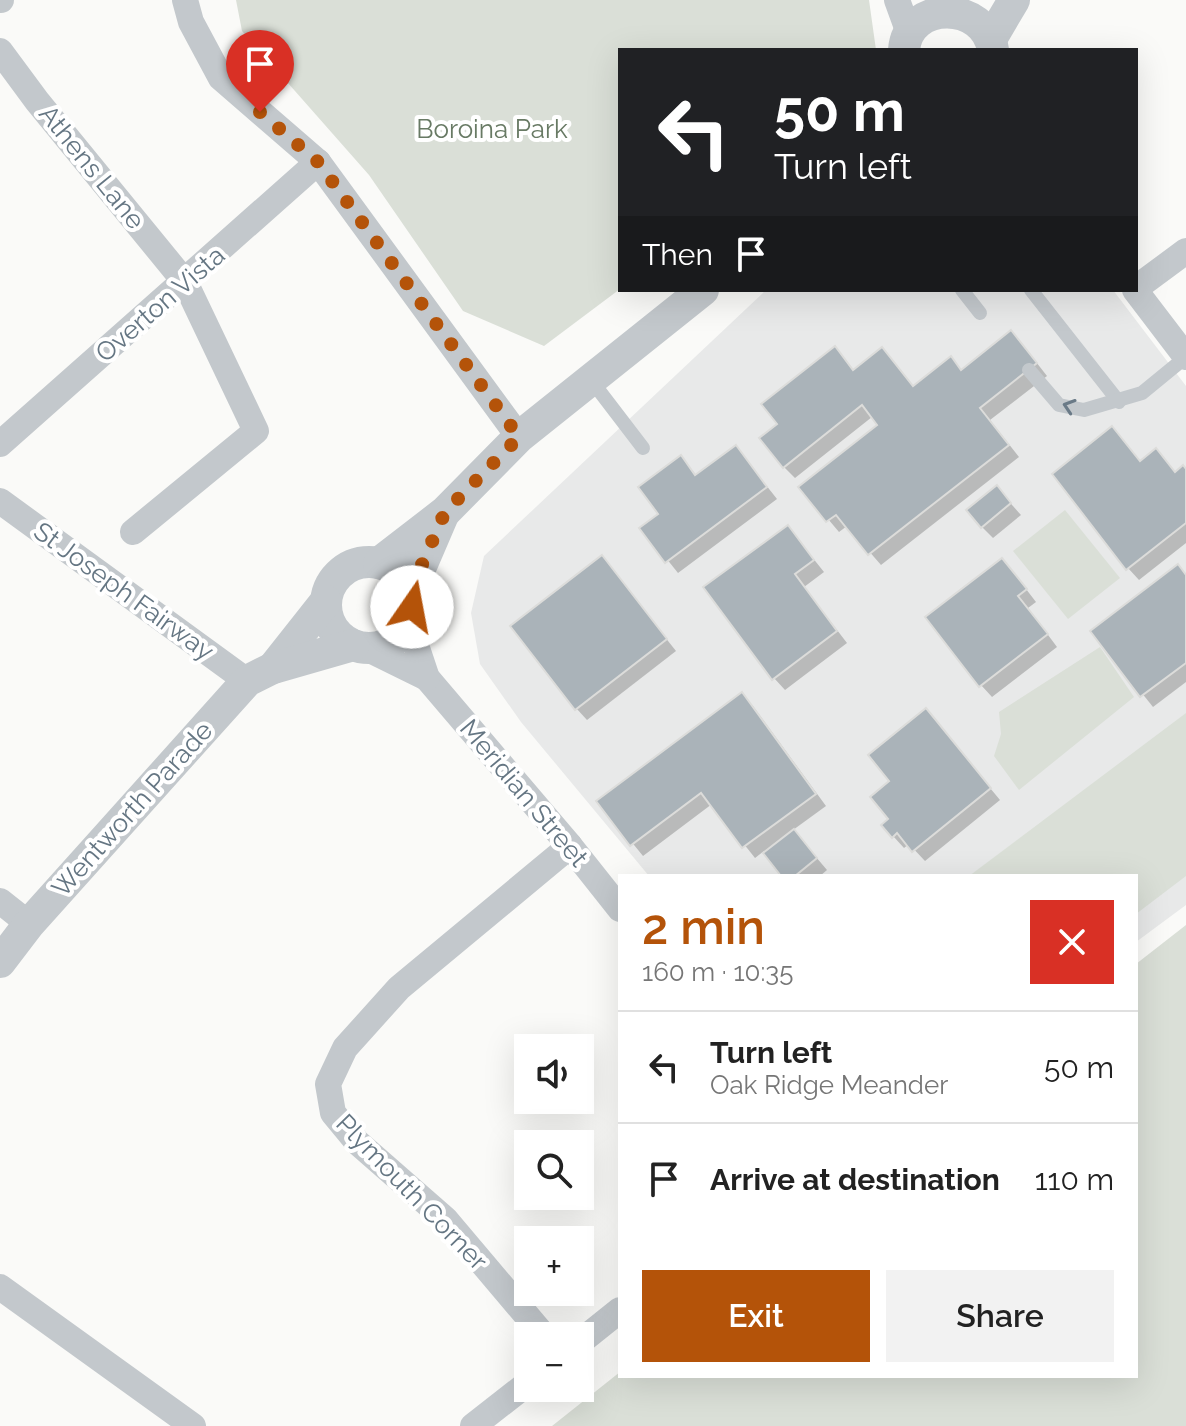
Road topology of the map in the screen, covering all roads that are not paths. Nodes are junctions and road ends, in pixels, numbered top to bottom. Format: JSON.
{"nodes":[{"id":1,"x":185,"y":0,"type":"edge"},
{"id":2,"x":897,"y":0,"type":"edge"},
{"id":3,"x":1014,"y":0,"type":"edge"},
{"id":4,"x":949,"y":5,"type":"edge"},
{"id":5,"x":906,"y":42,"type":"edge"},
{"id":6,"x":992,"y":44,"type":"edge"},
{"id":7,"x":0,"y":51,"type":"edge"},
{"id":8,"x":318,"y":162,"type":"junction"},
{"id":9,"x":1186,"y":251,"type":"edge"},
{"id":10,"x":185,"y":282,"type":"junction"},
{"id":11,"x":1138,"y":287,"type":"edge"},
{"id":12,"x":701,"y":292,"type":"edge"},
{"id":13,"x":964,"y":292,"type":"edge"},
{"id":14,"x":1033,"y":292,"type":"edge"},
{"id":15,"x":1138,"y":292,"type":"edge"},
{"id":16,"x":980,"y":313,"type":"dead end"},
{"id":17,"x":1186,"y":357,"type":"edge"},
{"id":18,"x":1029,"y":370,"type":"dead end"},
{"id":19,"x":591,"y":380,"type":"junction"},
{"id":20,"x":1119,"y":402,"type":"junction"},
{"id":21,"x":519,"y":437,"type":"junction"},
{"id":22,"x":0,"y":444,"type":"edge"},
{"id":23,"x":643,"y":448,"type":"dead end"},
{"id":24,"x":0,"y":501,"type":"edge"},
{"id":25,"x":445,"y":512,"type":"junction"},
{"id":26,"x":133,"y":532,"type":"dead end"},
{"id":27,"x":379,"y":563,"type":"junction"},
{"id":28,"x":326,"y":601,"type":"junction"},
{"id":29,"x":409,"y":606,"type":"junction"},
{"id":30,"x":360,"y":646,"type":"junction"},
{"id":31,"x":260,"y":674,"type":"junction"},
{"id":32,"x":427,"y":678,"type":"junction"},
{"id":33,"x":570,"y":846,"type":"junction"},
{"id":34,"x":0,"y":901,"type":"edge"},
{"id":35,"x":617,"y":901,"type":"edge"},
{"id":36,"x":29,"y":924,"type":"junction"},
{"id":37,"x":0,"y":962,"type":"edge"},
{"id":38,"x":0,"y":1287,"type":"edge"},
{"id":39,"x":618,"y":1312,"type":"edge"},
{"id":40,"x":532,"y":1322,"type":"edge"},
{"id":41,"x":594,"y":1331,"type":"edge"},
{"id":42,"x":514,"y":1394,"type":"edge"},
{"id":43,"x":193,"y":1426,"type":"edge"},
{"id":44,"x":473,"y":1426,"type":"edge"}],
"edges":[{"from":1,"to":8,"type":"street"},
{"from":2,"to":5,"type":"street"},
{"from":3,"to":6,"type":"street"},
{"from":4,"to":5,"type":"street"},
{"from":4,"to":6,"type":"street"},
{"from":7,"to":10,"type":"street","name":"Athens Lane"},
{"from":8,"to":10,"type":"street","name":"Overton Vista"},
{"from":8,"to":21,"type":"street"},
{"from":9,"to":11,"type":"street"},
{"from":10,"to":22,"type":"street","name":"Overton Vista"},
{"from":10,"to":26,"type":"street","name":"Athens Lane"},
{"from":12,"to":19,"type":"street"},
{"from":13,"to":16,"type":"lane"},
{"from":14,"to":20,"type":"lane"},
{"from":15,"to":17,"type":"street"},
{"from":17,"to":20,"type":"lane"},
{"from":20,"to":18,"type":"lane","one_way":true},
{"from":19,"to":21,"type":"street"},
{"from":19,"to":23,"type":"lane"},
{"from":21,"to":25,"type":"street"},
{"from":24,"to":31,"type":"street","name":"St Joseph Fairway"},
{"from":25,"to":27,"type":"street"},
{"from":25,"to":29,"type":"street"},
{"from":27,"to":28,"type":"street"},
{"from":27,"to":29,"type":"street"},
{"from":28,"to":30,"type":"street"},
{"from":28,"to":31,"type":"street","name":"Wentworth Parade"},
{"from":29,"to":30,"type":"street"},
{"from":29,"to":32,"type":"street","name":"Meridian Street"},
{"from":30,"to":31,"type":"street"},
{"from":30,"to":32,"type":"street","name":"Meridian Street"},
{"from":31,"to":36,"type":"street","name":"Wentworth Parade"},
{"from":32,"to":33,"type":"street","name":"Meridian Street"},
{"from":33,"to":35,"type":"street","name":"Meridian Street"},
{"from":33,"to":40,"type":"street","name":"Plymouth Corner"},
{"from":34,"to":36,"type":"street"},
{"from":36,"to":37,"type":"street","name":"Wentworth Parade"},
{"from":38,"to":43,"type":"street"},
{"from":39,"to":41,"type":"street"},
{"from":42,"to":44,"type":"street"}]}
